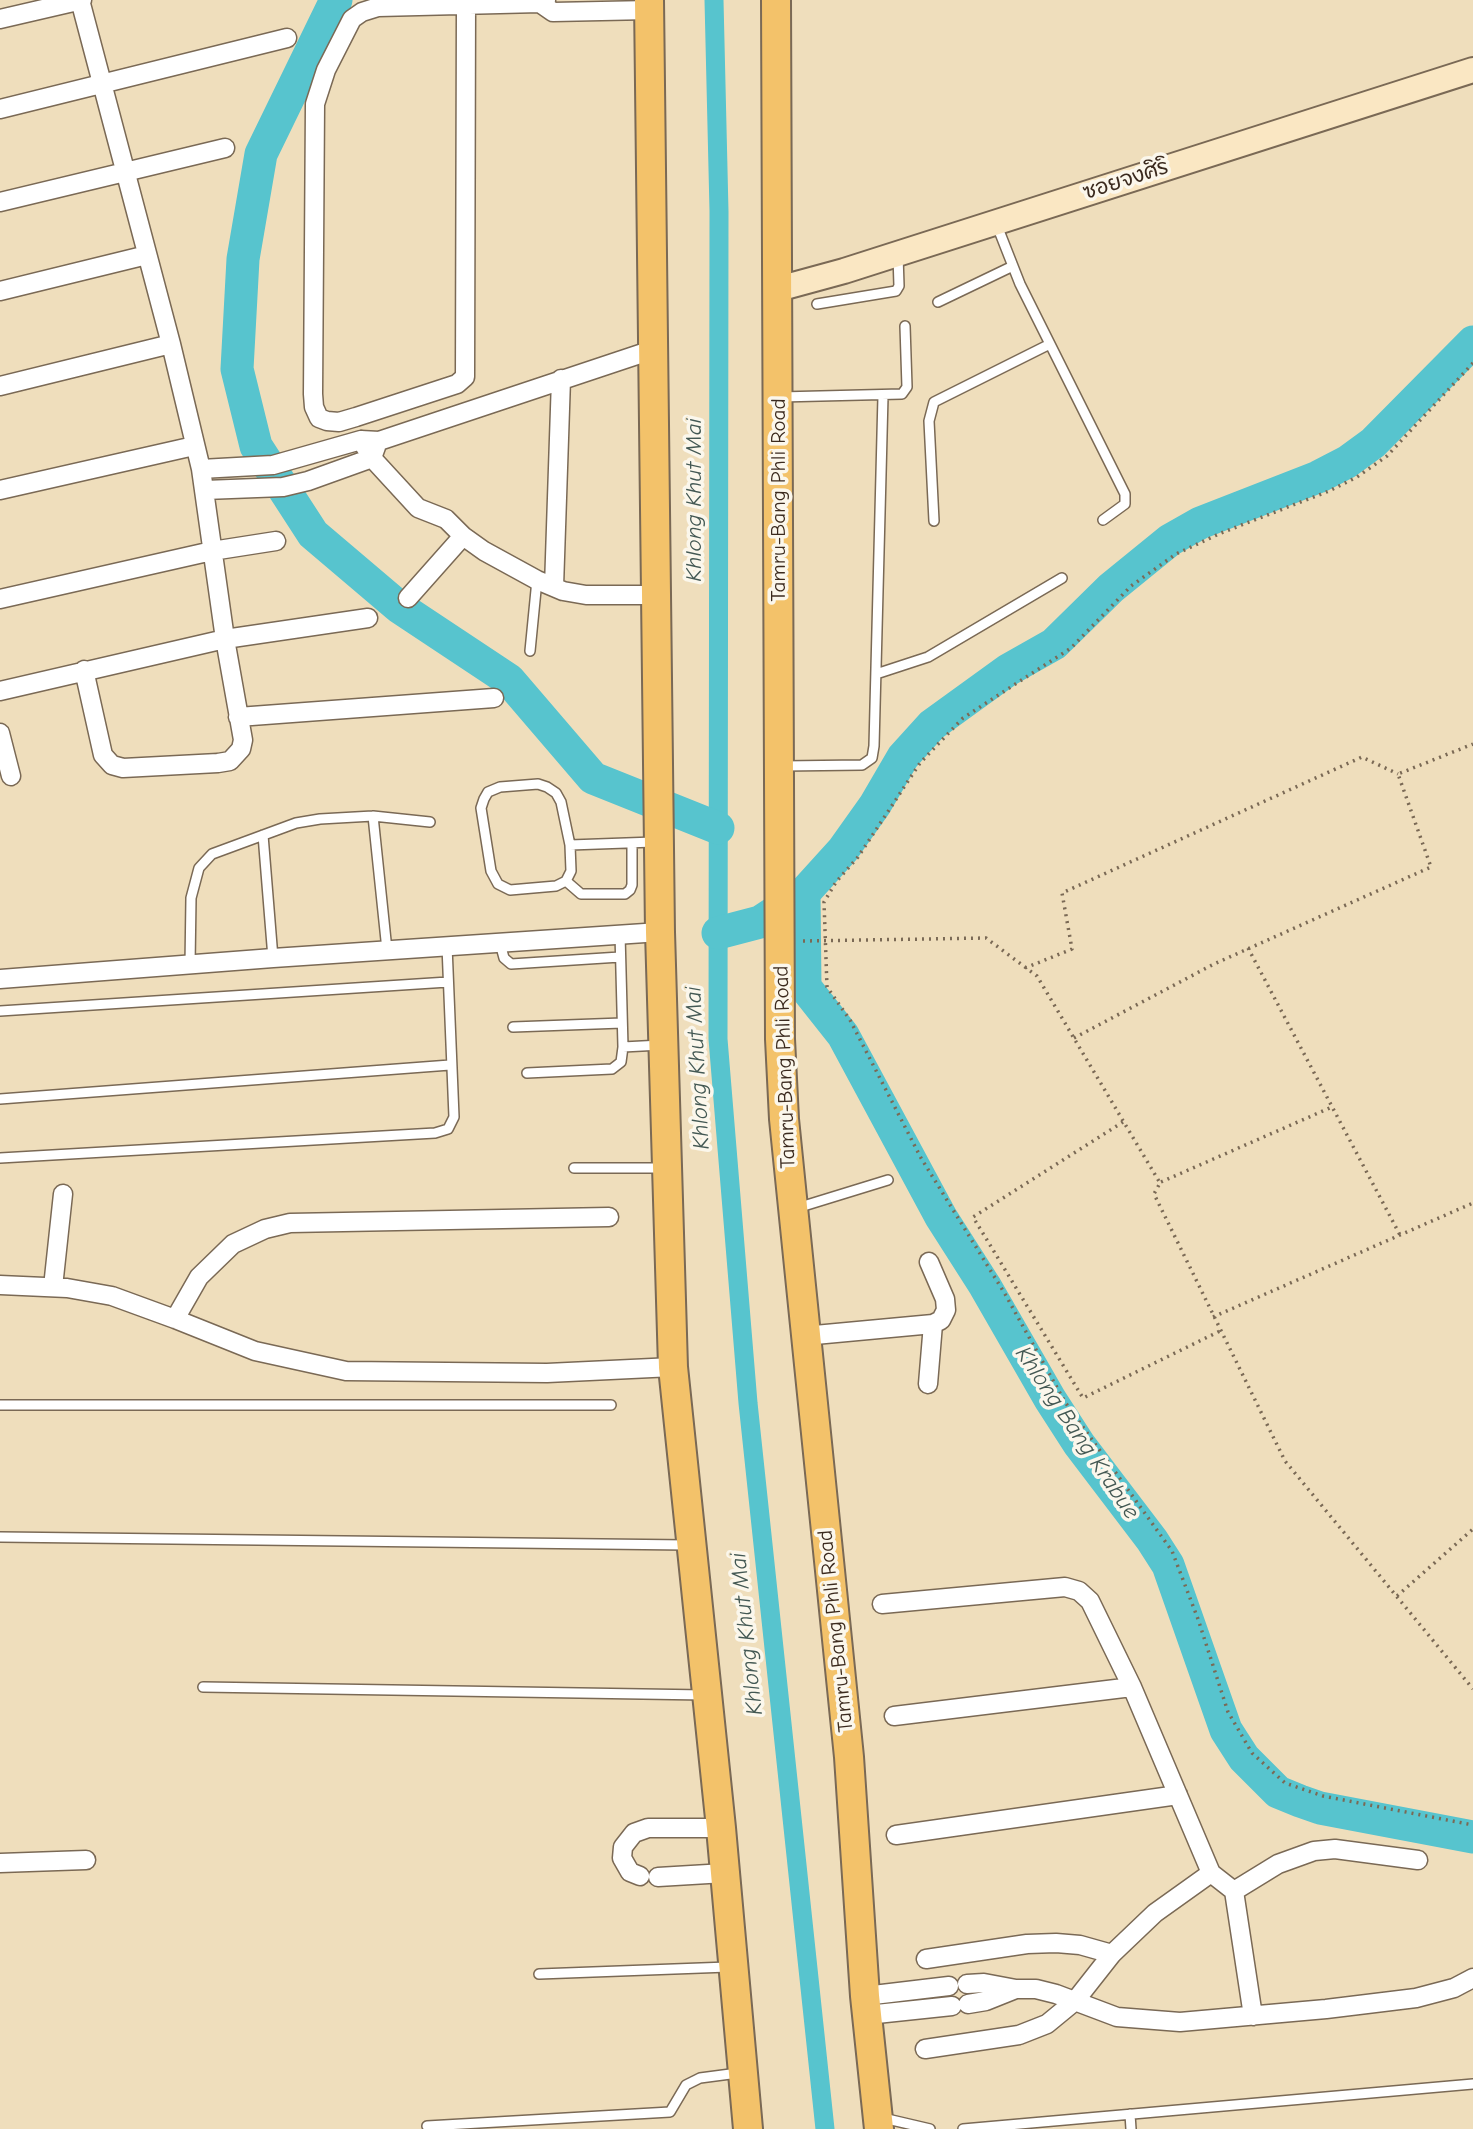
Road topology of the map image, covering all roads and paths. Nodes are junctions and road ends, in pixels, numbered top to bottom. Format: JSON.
{"nodes":[{"id":1,"x":81,"y":0,"type":"edge"},
{"id":2,"x":776,"y":0,"type":"edge"},
{"id":3,"x":543,"y":1,"type":"edge"},
{"id":4,"x":459,"y":3,"type":"edge"},
{"id":5,"x":649,"y":5,"type":"edge"},
{"id":6,"x":0,"y":19,"type":"edge"},
{"id":7,"x":288,"y":38,"type":"dead end"},
{"id":8,"x":1473,"y":70,"type":"edge"},
{"id":9,"x":102,"y":84,"type":"junction"},
{"id":10,"x":0,"y":109,"type":"edge"},
{"id":11,"x":225,"y":148,"type":"dead end"},
{"id":12,"x":126,"y":173,"type":"junction"},
{"id":13,"x":0,"y":202,"type":"edge"},
{"id":14,"x":996,"y":222,"type":"junction"},
{"id":15,"x":898,"y":253,"type":"junction"},
{"id":16,"x":147,"y":255,"type":"junction"},
{"id":17,"x":1013,"y":266,"type":"junction"},
{"id":18,"x":778,"y":289,"type":"junction"},
{"id":19,"x":0,"y":291,"type":"edge"},
{"id":20,"x":938,"y":302,"type":"dead end"},
{"id":21,"x":817,"y":304,"type":"dead end"},
{"id":22,"x":905,"y":326,"type":"dead end"},
{"id":23,"x":171,"y":344,"type":"junction"},
{"id":24,"x":1050,"y":344,"type":"junction"},
{"id":25,"x":655,"y":349,"type":"junction"},
{"id":26,"x":1473,"y":363,"type":"edge"},
{"id":27,"x":561,"y":379,"type":"junction"},
{"id":28,"x":0,"y":386,"type":"edge"},
{"id":29,"x":883,"y":396,"type":"junction"},
{"id":30,"x":779,"y":397,"type":"junction"},
{"id":31,"x":360,"y":440,"type":"junction"},
{"id":32,"x":379,"y":441,"type":"junction"},
{"id":33,"x":194,"y":446,"type":"junction"},
{"id":34,"x":372,"y":458,"type":"junction"},
{"id":35,"x":201,"y":469,"type":"junction"},
{"id":36,"x":0,"y":490,"type":"edge"},
{"id":37,"x":205,"y":490,"type":"junction"},
{"id":38,"x":1102,"y":520,"type":"dead end"},
{"id":39,"x":934,"y":521,"type":"dead end"},
{"id":40,"x":463,"y":536,"type":"junction"},
{"id":41,"x":276,"y":541,"type":"dead end"},
{"id":42,"x":212,"y":551,"type":"junction"},
{"id":43,"x":1062,"y":578,"type":"dead end"},
{"id":44,"x":537,"y":580,"type":"junction"},
{"id":45,"x":554,"y":587,"type":"junction"},
{"id":46,"x":658,"y":596,"type":"junction"},
{"id":47,"x":408,"y":598,"type":"dead end"},
{"id":48,"x":0,"y":599,"type":"edge"},
{"id":49,"x":368,"y":618,"type":"dead end"},
{"id":50,"x":225,"y":639,"type":"junction"},
{"id":51,"x":530,"y":651,"type":"dead end"},
{"id":52,"x":84,"y":670,"type":"junction"},
{"id":53,"x":876,"y":674,"type":"junction"},
{"id":54,"x":0,"y":691,"type":"edge"},
{"id":55,"x":494,"y":698,"type":"dead end"},
{"id":56,"x":238,"y":717,"type":"junction"},
{"id":57,"x":0,"y":733,"type":"edge"},
{"id":58,"x":1473,"y":744,"type":"edge"},
{"id":59,"x":779,"y":766,"type":"junction"},
{"id":60,"x":1398,"y":774,"type":"junction"},
{"id":61,"x":11,"y":776,"type":"dead end"},
{"id":62,"x":373,"y":816,"type":"junction"},
{"id":63,"x":430,"y":822,"type":"dead end"},
{"id":64,"x":264,"y":835,"type":"junction"},
{"id":65,"x":650,"y":842,"type":"junction"},
{"id":66,"x":570,"y":845,"type":"junction"},
{"id":67,"x":566,"y":881,"type":"junction"},
{"id":68,"x":660,"y":932,"type":"junction"},
{"id":69,"x":620,"y":934,"type":"junction"},
{"id":70,"x":780,"y":942,"type":"junction"},
{"id":71,"x":500,"y":943,"type":"junction"},
{"id":72,"x":447,"y":946,"type":"junction"},
{"id":73,"x":1248,"y":948,"type":"junction"},
{"id":74,"x":387,"y":950,"type":"junction"},
{"id":75,"x":620,"y":957,"type":"junction"},
{"id":76,"x":273,"y":958,"type":"junction"},
{"id":77,"x":190,"y":965,"type":"junction"},
{"id":78,"x":1025,"y":968,"type":"junction"},
{"id":79,"x":0,"y":979,"type":"edge"},
{"id":80,"x":448,"y":982,"type":"junction"},
{"id":81,"x":0,"y":1011,"type":"edge"},
{"id":82,"x":622,"y":1023,"type":"junction"},
{"id":83,"x":513,"y":1027,"type":"dead end"},
{"id":84,"x":1073,"y":1038,"type":"junction"},
{"id":85,"x":663,"y":1044,"type":"junction"},
{"id":86,"x":622,"y":1047,"type":"junction"},
{"id":87,"x":450,"y":1065,"type":"junction"},
{"id":88,"x":527,"y":1073,"type":"dead end"},
{"id":89,"x":0,"y":1099,"type":"edge"},
{"id":90,"x":1332,"y":1107,"type":"junction"},
{"id":91,"x":1123,"y":1122,"type":"junction"},
{"id":92,"x":0,"y":1158,"type":"edge"},
{"id":93,"x":574,"y":1168,"type":"dead end"},
{"id":94,"x":667,"y":1168,"type":"junction"},
{"id":95,"x":888,"y":1180,"type":"dead end"},
{"id":96,"x":1160,"y":1183,"type":"junction"},
{"id":97,"x":63,"y":1194,"type":"dead end"},
{"id":98,"x":1473,"y":1203,"type":"edge"},
{"id":99,"x":792,"y":1209,"type":"junction"},
{"id":100,"x":609,"y":1217,"type":"dead end"},
{"id":101,"x":1400,"y":1235,"type":"junction"},
{"id":102,"x":929,"y":1262,"type":"dead end"},
{"id":103,"x":0,"y":1285,"type":"edge"},
{"id":104,"x":53,"y":1287,"type":"junction"},
{"id":105,"x":1213,"y":1317,"type":"junction"},
{"id":106,"x":175,"y":1319,"type":"junction"},
{"id":107,"x":933,"y":1324,"type":"junction"},
{"id":108,"x":1220,"y":1331,"type":"junction"},
{"id":109,"x":804,"y":1336,"type":"junction"},
{"id":110,"x":673,"y":1367,"type":"junction"},
{"id":111,"x":928,"y":1384,"type":"dead end"},
{"id":112,"x":0,"y":1405,"type":"edge"},
{"id":113,"x":611,"y":1405,"type":"dead end"},
{"id":114,"x":1473,"y":1529,"type":"edge"},
{"id":115,"x":0,"y":1537,"type":"edge"},
{"id":116,"x":692,"y":1545,"type":"junction"},
{"id":117,"x":1397,"y":1596,"type":"junction"},
{"id":118,"x":883,"y":1604,"type":"dead end"},
{"id":119,"x":203,"y":1687,"type":"dead end"},
{"id":120,"x":1132,"y":1687,"type":"junction"},
{"id":121,"x":1473,"y":1689,"type":"edge"},
{"id":122,"x":706,"y":1695,"type":"junction"},
{"id":123,"x":894,"y":1716,"type":"dead end"},
{"id":124,"x":1178,"y":1795,"type":"junction"},
{"id":125,"x":1473,"y":1825,"type":"edge"},
{"id":126,"x":721,"y":1828,"type":"junction"},
{"id":127,"x":896,"y":1835,"type":"dead end"},
{"id":128,"x":86,"y":1860,"type":"dead end"},
{"id":129,"x":1418,"y":1860,"type":"dead end"},
{"id":130,"x":0,"y":1863,"type":"edge"},
{"id":131,"x":725,"y":1873,"type":"junction"},
{"id":132,"x":1212,"y":1873,"type":"junction"},
{"id":133,"x":1234,"y":1891,"type":"junction"},
{"id":134,"x":1112,"y":1954,"type":"junction"},
{"id":135,"x":926,"y":1959,"type":"dead end"},
{"id":136,"x":733,"y":1967,"type":"junction"},
{"id":137,"x":539,"y":1974,"type":"dead end"},
{"id":138,"x":1473,"y":1978,"type":"edge"},
{"id":139,"x":1016,"y":1989,"type":"junction"},
{"id":140,"x":1074,"y":2001,"type":"junction"},
{"id":141,"x":866,"y":2006,"type":"junction"},
{"id":142,"x":1254,"y":2016,"type":"junction"},
{"id":143,"x":925,"y":2049,"type":"dead end"},
{"id":144,"x":743,"y":2072,"type":"junction"},
{"id":145,"x":1473,"y":2084,"type":"edge"},
{"id":146,"x":1130,"y":2114,"type":"junction"},
{"id":147,"x":878,"y":2123,"type":"edge"},
{"id":148,"x":427,"y":2126,"type":"dead end"},
{"id":149,"x":748,"y":2129,"type":"edge"},
{"id":150,"x":930,"y":2129,"type":"edge"},
{"id":151,"x":963,"y":2129,"type":"edge"},
{"id":152,"x":1131,"y":2129,"type":"edge"}],
"edges":[{"from":1,"to":6,"type":"street"},
{"from":1,"to":9,"type":"street"},
{"from":2,"to":18,"type":"main road","name":"Tamru-Bang Phli Road"},
{"from":3,"to":4,"type":"street"},
{"from":3,"to":5,"type":"street"},
{"from":4,"to":4,"type":"street"},
{"from":5,"to":25,"type":"main road"},
{"from":7,"to":9,"type":"street"},
{"from":8,"to":14,"type":"street","name":"ซอยจงศิริ"},
{"from":9,"to":10,"type":"street"},
{"from":9,"to":12,"type":"street"},
{"from":11,"to":12,"type":"street"},
{"from":12,"to":13,"type":"street"},
{"from":12,"to":16,"type":"street"},
{"from":14,"to":15,"type":"street","name":"ซอยจงศิริ"},
{"from":14,"to":17,"type":"lane"},
{"from":15,"to":18,"type":"street","name":"ซอยจงศิริ"},
{"from":15,"to":21,"type":"lane"},
{"from":16,"to":19,"type":"street"},
{"from":16,"to":23,"type":"street"},
{"from":17,"to":20,"type":"lane"},
{"from":17,"to":24,"type":"lane"},
{"from":18,"to":30,"type":"main road","name":"Tamru-Bang Phli Road"},
{"from":22,"to":29,"type":"lane"},
{"from":23,"to":28,"type":"street"},
{"from":23,"to":33,"type":"street"},
{"from":24,"to":38,"type":"lane"},
{"from":24,"to":39,"type":"lane"},
{"from":25,"to":27,"type":"street"},
{"from":25,"to":46,"type":"main road"},
{"from":26,"to":125,"type":"path","bridge":true},
{"from":27,"to":32,"type":"street"},
{"from":27,"to":45,"type":"street"},
{"from":29,"to":30,"type":"lane"},
{"from":29,"to":53,"type":"lane"},
{"from":30,"to":59,"type":"main road","name":"Tamru-Bang Phli Road"},
{"from":31,"to":32,"type":"street"},
{"from":31,"to":34,"type":"street"},
{"from":31,"to":35,"type":"street"},
{"from":32,"to":34,"type":"street"},
{"from":33,"to":35,"type":"street"},
{"from":33,"to":36,"type":"street"},
{"from":34,"to":37,"type":"street"},
{"from":34,"to":40,"type":"street"},
{"from":35,"to":37,"type":"street"},
{"from":37,"to":42,"type":"street"},
{"from":40,"to":44,"type":"street"},
{"from":40,"to":47,"type":"street"},
{"from":41,"to":42,"type":"street"},
{"from":42,"to":48,"type":"street"},
{"from":42,"to":50,"type":"street"},
{"from":43,"to":53,"type":"lane"},
{"from":44,"to":45,"type":"street"},
{"from":44,"to":51,"type":"lane"},
{"from":45,"to":46,"type":"street"},
{"from":46,"to":65,"type":"main road"},
{"from":49,"to":50,"type":"street"},
{"from":50,"to":52,"type":"street"},
{"from":50,"to":56,"type":"street"},
{"from":52,"to":54,"type":"street"},
{"from":52,"to":56,"type":"street"},
{"from":53,"to":59,"type":"lane"},
{"from":55,"to":56,"type":"street"},
{"from":57,"to":61,"type":"street"},
{"from":58,"to":60,"type":"path"},
{"from":59,"to":70,"type":"main road","name":"Tamru-Bang Phli Road"},
{"from":60,"to":73,"type":"path"},
{"from":60,"to":78,"type":"path"},
{"from":62,"to":63,"type":"lane"},
{"from":62,"to":64,"type":"lane"},
{"from":62,"to":74,"type":"lane"},
{"from":64,"to":76,"type":"lane"},
{"from":64,"to":77,"type":"lane"},
{"from":65,"to":66,"type":"lane"},
{"from":65,"to":67,"type":"lane"},
{"from":65,"to":68,"type":"main road"},
{"from":66,"to":67,"type":"lane"},
{"from":66,"to":67,"type":"lane"},
{"from":68,"to":69,"type":"street"},
{"from":68,"to":85,"type":"main road"},
{"from":69,"to":71,"type":"street"},
{"from":69,"to":75,"type":"lane"},
{"from":70,"to":78,"type":"path"},
{"from":70,"to":99,"type":"main road","name":"Tamru-Bang Phli Road"},
{"from":71,"to":72,"type":"street"},
{"from":71,"to":75,"type":"lane"},
{"from":72,"to":74,"type":"street"},
{"from":72,"to":80,"type":"lane"},
{"from":73,"to":84,"type":"path"},
{"from":73,"to":90,"type":"path"},
{"from":74,"to":76,"type":"street"},
{"from":75,"to":82,"type":"lane"},
{"from":76,"to":77,"type":"street"},
{"from":77,"to":79,"type":"street"},
{"from":78,"to":84,"type":"path"},
{"from":80,"to":81,"type":"lane"},
{"from":80,"to":87,"type":"lane"},
{"from":82,"to":83,"type":"lane"},
{"from":82,"to":86,"type":"lane"},
{"from":84,"to":91,"type":"path"},
{"from":85,"to":86,"type":"lane"},
{"from":85,"to":94,"type":"main road"},
{"from":86,"to":88,"type":"lane"},
{"from":87,"to":89,"type":"lane"},
{"from":87,"to":92,"type":"lane"},
{"from":90,"to":96,"type":"path"},
{"from":90,"to":101,"type":"path"},
{"from":91,"to":96,"type":"path"},
{"from":91,"to":108,"type":"path"},
{"from":93,"to":94,"type":"lane"},
{"from":94,"to":110,"type":"main road"},
{"from":95,"to":99,"type":"lane"},
{"from":96,"to":105,"type":"path"},
{"from":97,"to":104,"type":"street"},
{"from":98,"to":101,"type":"path"},
{"from":99,"to":109,"type":"main road","name":"Tamru-Bang Phli Road"},
{"from":100,"to":106,"type":"street"},
{"from":101,"to":105,"type":"path"},
{"from":102,"to":107,"type":"street"},
{"from":103,"to":104,"type":"street"},
{"from":104,"to":106,"type":"street"},
{"from":105,"to":108,"type":"path"},
{"from":106,"to":110,"type":"street"},
{"from":107,"to":109,"type":"street"},
{"from":107,"to":111,"type":"street"},
{"from":108,"to":117,"type":"path"},
{"from":109,"to":141,"type":"main road","name":"Tamru-Bang Phli Road"},
{"from":110,"to":116,"type":"main road"},
{"from":112,"to":113,"type":"lane"},
{"from":114,"to":117,"type":"path"},
{"from":115,"to":116,"type":"lane"},
{"from":116,"to":122,"type":"main road"},
{"from":117,"to":121,"type":"path"},
{"from":118,"to":120,"type":"street"},
{"from":119,"to":122,"type":"lane"},
{"from":120,"to":123,"type":"street"},
{"from":120,"to":124,"type":"street"},
{"from":122,"to":126,"type":"main road"},
{"from":124,"to":127,"type":"street"},
{"from":124,"to":132,"type":"street"},
{"from":126,"to":131,"type":"main road"},
{"from":126,"to":131,"type":"street"},
{"from":128,"to":130,"type":"street"},
{"from":129,"to":133,"type":"street"},
{"from":131,"to":136,"type":"main road"},
{"from":132,"to":133,"type":"street"},
{"from":132,"to":134,"type":"street"},
{"from":133,"to":142,"type":"street"},
{"from":134,"to":135,"type":"street"},
{"from":134,"to":140,"type":"street"},
{"from":136,"to":137,"type":"lane"},
{"from":136,"to":144,"type":"main road"},
{"from":138,"to":142,"type":"street"},
{"from":139,"to":140,"type":"street"},
{"from":139,"to":141,"type":"street"},
{"from":139,"to":141,"type":"street"},
{"from":140,"to":142,"type":"street"},
{"from":140,"to":143,"type":"street"},
{"from":141,"to":147,"type":"main road","name":"Tamru-Bang Phli Road"},
{"from":144,"to":148,"type":"lane"},
{"from":144,"to":149,"type":"main road"},
{"from":145,"to":146,"type":"lane"},
{"from":146,"to":151,"type":"lane"},
{"from":146,"to":152,"type":"lane"},
{"from":147,"to":150,"type":"lane"}]}
